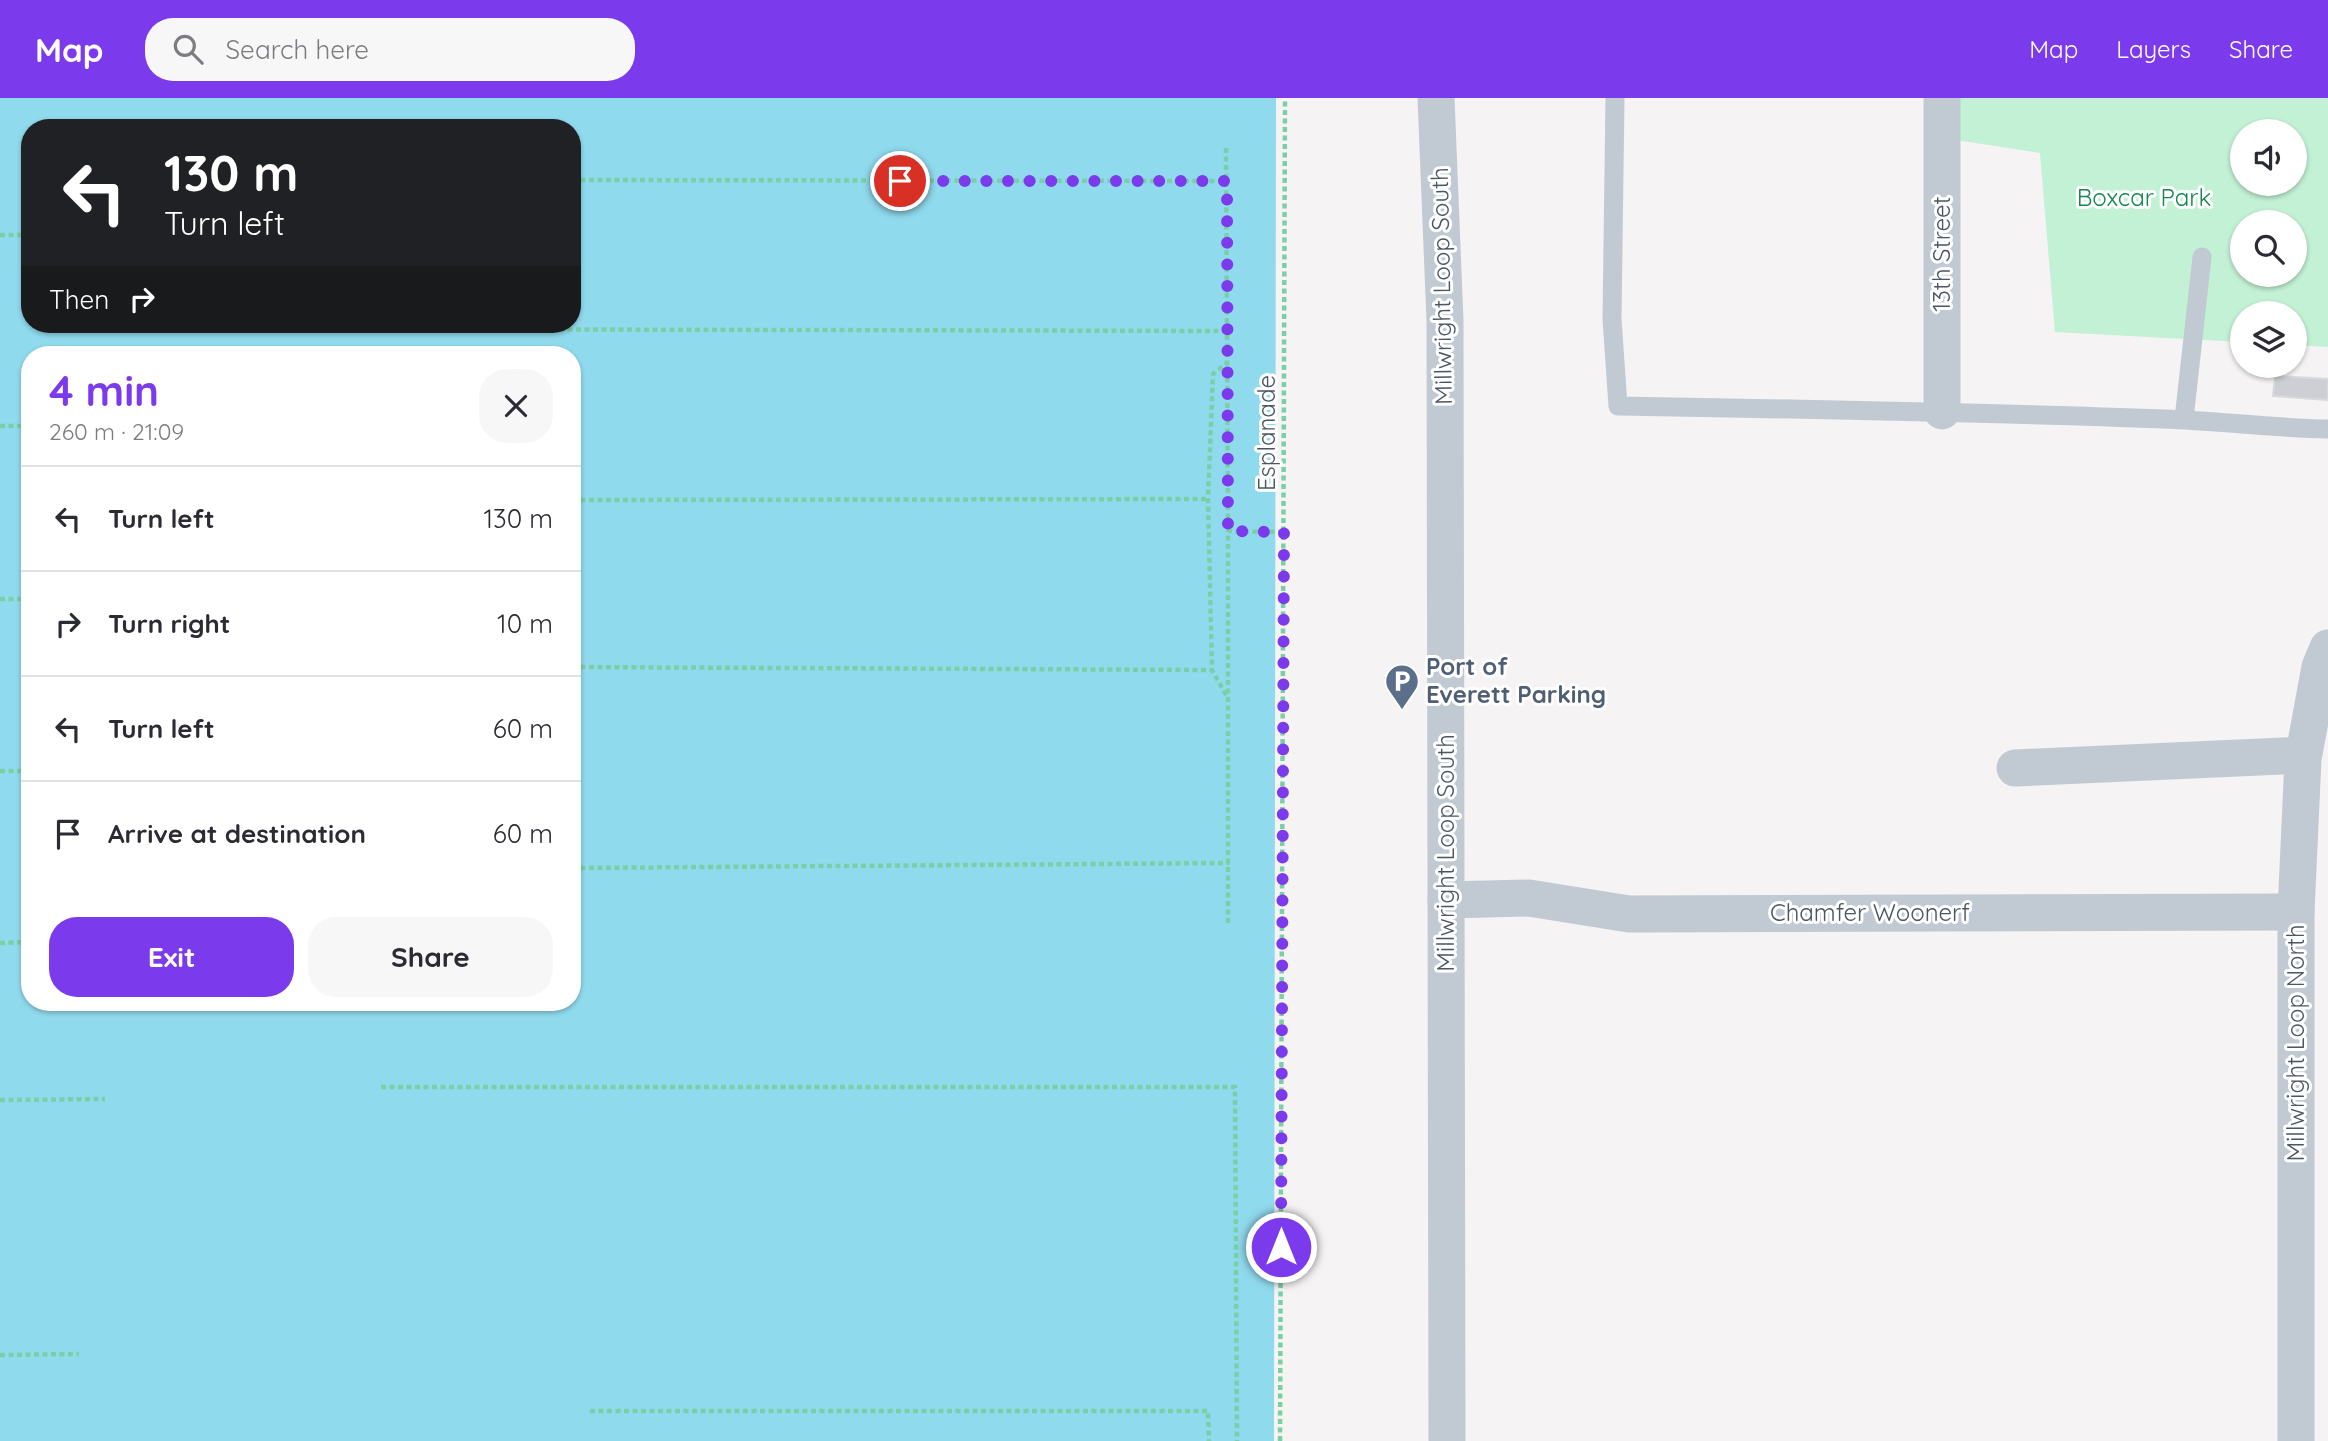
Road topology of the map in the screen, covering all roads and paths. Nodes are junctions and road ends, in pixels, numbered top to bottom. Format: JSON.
{"nodes":[{"id":1,"x":1285,"y":98,"type":"edge"},
{"id":2,"x":1436,"y":98,"type":"edge"},
{"id":3,"x":1615,"y":98,"type":"edge"},
{"id":4,"x":1942,"y":98,"type":"edge"},
{"id":5,"x":1226,"y":148,"type":"dead end"},
{"id":6,"x":581,"y":180,"type":"edge"},
{"id":7,"x":1227,"y":181,"type":"junction"},
{"id":8,"x":0,"y":235,"type":"edge"},
{"id":9,"x":21,"y":235,"type":"edge"},
{"id":10,"x":2202,"y":257,"type":"dead end"},
{"id":11,"x":581,"y":329,"type":"edge"},
{"id":12,"x":1228,"y":331,"type":"junction"},
{"id":13,"x":1227,"y":363,"type":"junction"},
{"id":14,"x":1942,"y":411,"type":"junction"},
{"id":15,"x":2184,"y":419,"type":"junction"},
{"id":16,"x":0,"y":426,"type":"edge"},
{"id":17,"x":21,"y":426,"type":"edge"},
{"id":18,"x":2328,"y":429,"type":"edge"},
{"id":19,"x":1208,"y":499,"type":"junction"},
{"id":20,"x":581,"y":500,"type":"edge"},
{"id":21,"x":1228,"y":531,"type":"junction"},
{"id":22,"x":1284,"y":532,"type":"junction"},
{"id":23,"x":0,"y":599,"type":"edge"},
{"id":24,"x":21,"y":599,"type":"edge"},
{"id":25,"x":2328,"y":648,"type":"edge"},
{"id":26,"x":581,"y":667,"type":"edge"},
{"id":27,"x":1212,"y":670,"type":"junction"},
{"id":28,"x":1228,"y":698,"type":"junction"},
{"id":29,"x":2303,"y":755,"type":"junction"},
{"id":30,"x":2015,"y":768,"type":"dead end"},
{"id":31,"x":0,"y":771,"type":"edge"},
{"id":32,"x":21,"y":771,"type":"edge"},
{"id":33,"x":1228,"y":863,"type":"junction"},
{"id":34,"x":581,"y":868,"type":"edge"},
{"id":35,"x":1446,"y":900,"type":"junction"},
{"id":36,"x":2296,"y":912,"type":"junction"},
{"id":37,"x":1228,"y":923,"type":"dead end"},
{"id":38,"x":21,"y":942,"type":"edge"},
{"id":39,"x":0,"y":943,"type":"edge"},
{"id":40,"x":381,"y":1087,"type":"dead end"},
{"id":41,"x":106,"y":1099,"type":"dead end"},
{"id":42,"x":0,"y":1100,"type":"edge"},
{"id":43,"x":79,"y":1354,"type":"dead end"},
{"id":44,"x":0,"y":1355,"type":"edge"},
{"id":45,"x":590,"y":1411,"type":"dead end"},
{"id":46,"x":1209,"y":1441,"type":"edge"},
{"id":47,"x":1237,"y":1441,"type":"edge"},
{"id":48,"x":1280,"y":1441,"type":"edge"},
{"id":49,"x":1447,"y":1441,"type":"edge"},
{"id":50,"x":2296,"y":1441,"type":"edge"}],
"edges":[{"from":1,"to":22,"type":"path","name":"Esplanade"},
{"from":2,"to":35,"type":"street","name":"Millwright Loop South"},
{"from":3,"to":14,"type":"lane"},
{"from":4,"to":14,"type":"street","name":"13th Street"},
{"from":5,"to":7,"type":"path"},
{"from":6,"to":7,"type":"path"},
{"from":7,"to":12,"type":"path"},
{"from":8,"to":9,"type":"path"},
{"from":10,"to":15,"type":"lane"},
{"from":11,"to":12,"type":"path"},
{"from":12,"to":13,"type":"path"},
{"from":13,"to":19,"type":"path"},
{"from":13,"to":21,"type":"path"},
{"from":14,"to":15,"type":"lane"},
{"from":15,"to":18,"type":"lane"},
{"from":16,"to":17,"type":"path"},
{"from":19,"to":20,"type":"path"},
{"from":19,"to":27,"type":"path"},
{"from":21,"to":22,"type":"path"},
{"from":21,"to":28,"type":"path"},
{"from":22,"to":48,"type":"path","name":"Esplanade"},
{"from":23,"to":24,"type":"path"},
{"from":25,"to":29,"type":"street","name":"Millwright Loop North"},
{"from":26,"to":27,"type":"path"},
{"from":27,"to":28,"type":"path"},
{"from":28,"to":33,"type":"path"},
{"from":29,"to":30,"type":"street"},
{"from":29,"to":36,"type":"street","name":"Millwright Loop North"},
{"from":31,"to":32,"type":"path"},
{"from":33,"to":34,"type":"path"},
{"from":33,"to":37,"type":"path"},
{"from":35,"to":36,"type":"street","name":"Chamfer Woonerf"},
{"from":35,"to":49,"type":"street","name":"Millwright Loop South"},
{"from":36,"to":50,"type":"street","name":"Millwright Loop North"},
{"from":38,"to":39,"type":"path"},
{"from":40,"to":47,"type":"path"},
{"from":41,"to":42,"type":"path"},
{"from":43,"to":44,"type":"path"},
{"from":45,"to":46,"type":"path"}]}
